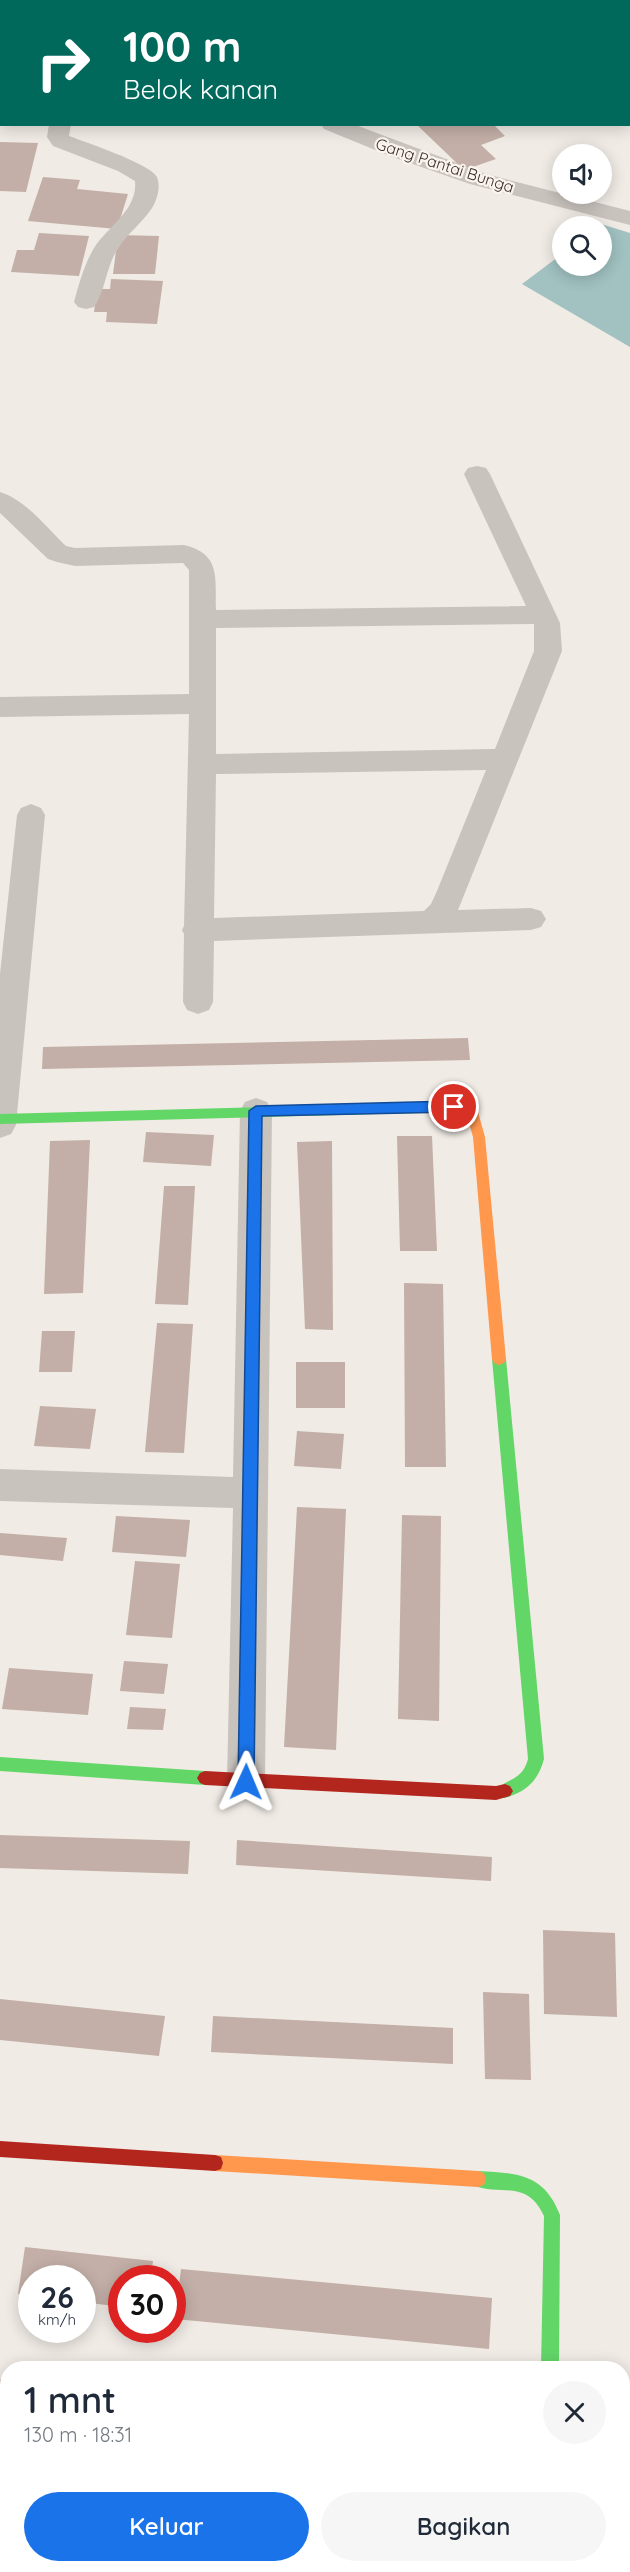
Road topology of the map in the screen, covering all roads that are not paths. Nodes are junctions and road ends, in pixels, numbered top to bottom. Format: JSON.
{"nodes":[{"id":1,"x":60,"y":126,"type":"edge"},
{"id":2,"x":337,"y":126,"type":"edge"},
{"id":3,"x":630,"y":218,"type":"edge"},
{"id":4,"x":86,"y":302,"type":"dead end"},
{"id":5,"x":477,"y":474,"type":"dead end"},
{"id":6,"x":0,"y":501,"type":"edge"},
{"id":7,"x":543,"y":615,"type":"junction"},
{"id":8,"x":203,"y":619,"type":"junction"},
{"id":9,"x":203,"y":704,"type":"junction"},
{"id":10,"x":0,"y":707,"type":"edge"},
{"id":11,"x":504,"y":759,"type":"junction"},
{"id":12,"x":201,"y":764,"type":"junction"},
{"id":13,"x":31,"y":815,"type":"dead end"},
{"id":14,"x":531,"y":919,"type":"dead end"},
{"id":15,"x":431,"y":922,"type":"junction"},
{"id":16,"x":197,"y":930,"type":"junction"},
{"id":17,"x":198,"y":1002,"type":"dead end"},
{"id":18,"x":256,"y":1111,"type":"junction"},
{"id":19,"x":0,"y":1119,"type":"edge"},
{"id":20,"x":0,"y":1125,"type":"edge"},
{"id":21,"x":0,"y":1485,"type":"edge"},
{"id":22,"x":250,"y":1493,"type":"junction"},
{"id":23,"x":0,"y":1764,"type":"edge"},
{"id":24,"x":246,"y":1782,"type":"junction"},
{"id":25,"x":0,"y":2149,"type":"edge"},
{"id":26,"x":550,"y":2361,"type":"edge"}],
"edges":[{"from":1,"to":4,"type":"street"},
{"from":2,"to":3,"type":"street","name":"Gang Pantai Bunga"},
{"from":5,"to":7,"type":"street"},
{"from":6,"to":8,"type":"street"},
{"from":7,"to":8,"type":"street"},
{"from":7,"to":11,"type":"street"},
{"from":8,"to":9,"type":"street"},
{"from":9,"to":10,"type":"street"},
{"from":9,"to":12,"type":"street"},
{"from":11,"to":12,"type":"street"},
{"from":11,"to":15,"type":"street"},
{"from":12,"to":16,"type":"street"},
{"from":13,"to":19,"type":"street"},
{"from":14,"to":15,"type":"street"},
{"from":15,"to":16,"type":"street"},
{"from":16,"to":17,"type":"street"},
{"from":18,"to":19,"type":"street"},
{"from":18,"to":22,"type":"street"},
{"from":18,"to":24,"type":"street"},
{"from":19,"to":20,"type":"street"},
{"from":21,"to":22,"type":"street"},
{"from":22,"to":24,"type":"street"},
{"from":23,"to":24,"type":"street"},
{"from":25,"to":26,"type":"street"}]}
